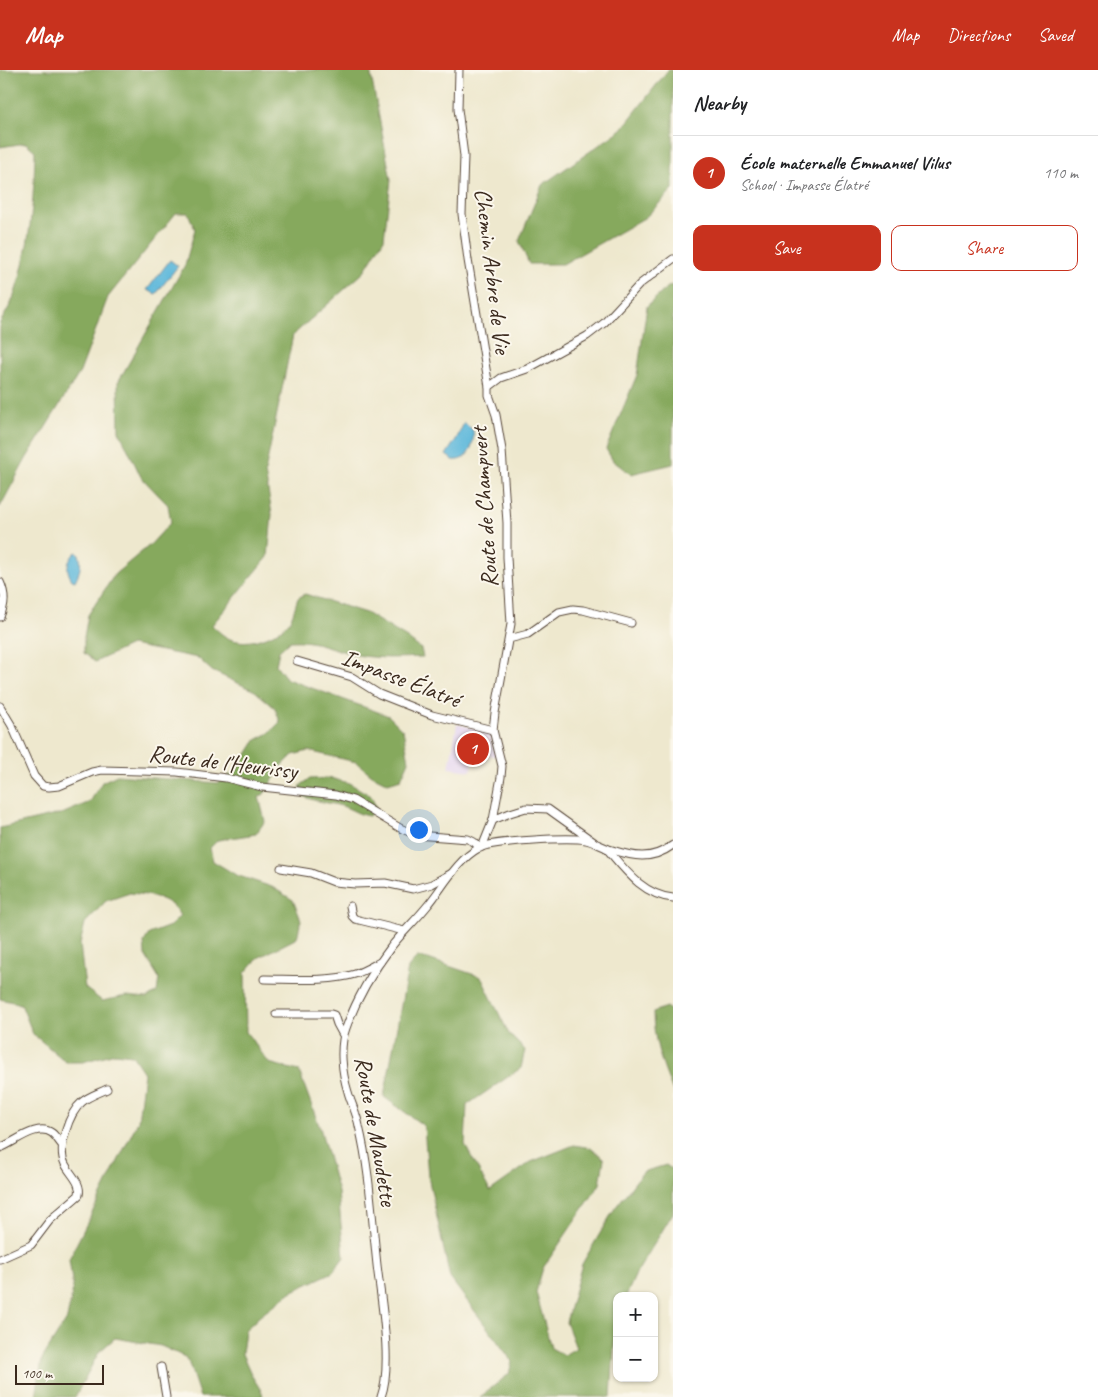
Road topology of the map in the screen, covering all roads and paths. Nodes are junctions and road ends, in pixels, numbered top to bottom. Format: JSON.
{"nodes":[{"id":1,"x":458,"y":70,"type":"edge"},
{"id":2,"x":673,"y":259,"type":"edge"},
{"id":3,"x":489,"y":387,"type":"junction"},
{"id":4,"x":0,"y":582,"type":"edge"},
{"id":5,"x":0,"y":616,"type":"edge"},
{"id":6,"x":631,"y":623,"type":"dead end"},
{"id":7,"x":510,"y":639,"type":"junction"},
{"id":8,"x":297,"y":661,"type":"dead end"},
{"id":9,"x":0,"y":706,"type":"edge"},
{"id":10,"x":493,"y":730,"type":"junction"},
{"id":11,"x":492,"y":820,"type":"junction"},
{"id":12,"x":595,"y":843,"type":"junction"},
{"id":13,"x":673,"y":844,"type":"edge"},
{"id":14,"x":481,"y":847,"type":"junction"},
{"id":15,"x":608,"y":848,"type":"junction"},
{"id":16,"x":281,"y":868,"type":"dead end"},
{"id":17,"x":454,"y":871,"type":"junction"},
{"id":18,"x":673,"y":898,"type":"edge"},
{"id":19,"x":350,"y":906,"type":"dead end"},
{"id":20,"x":404,"y":931,"type":"junction"},
{"id":21,"x":381,"y":962,"type":"junction"},
{"id":22,"x":264,"y":979,"type":"dead end"},
{"id":23,"x":276,"y":1014,"type":"dead end"},
{"id":24,"x":344,"y":1035,"type":"junction"},
{"id":25,"x":107,"y":1089,"type":"dead end"},
{"id":26,"x":62,"y":1146,"type":"junction"},
{"id":27,"x":0,"y":1148,"type":"edge"},
{"id":28,"x":0,"y":1259,"type":"edge"},
{"id":29,"x":161,"y":1367,"type":"dead end"},
{"id":30,"x":166,"y":1397,"type":"edge"},
{"id":31,"x":381,"y":1397,"type":"edge"}],
"edges":[{"from":1,"to":3,"type":"street","name":"Chemin Arbre de Vie"},
{"from":2,"to":3,"type":"street"},
{"from":3,"to":7,"type":"street","name":"Route de Champvert"},
{"from":4,"to":5,"type":"street"},
{"from":6,"to":7,"type":"street"},
{"from":7,"to":10,"type":"street","name":"Route de Champvert"},
{"from":8,"to":10,"type":"street","name":"Impasse Élatré"},
{"from":9,"to":14,"type":"street","name":"Route de l'Heurissy"},
{"from":10,"to":11,"type":"street","name":"Route de Champvert"},
{"from":11,"to":12,"type":"street"},
{"from":11,"to":14,"type":"street","name":"Route de Champvert"},
{"from":12,"to":14,"type":"street","name":"Route de Maudette"},
{"from":12,"to":15,"type":"street","name":"Route de Maudette"},
{"from":13,"to":15,"type":"street","name":"Route de Maudette"},
{"from":14,"to":17,"type":"street","name":"Route de Maudette"},
{"from":15,"to":18,"type":"street"},
{"from":16,"to":17,"type":"street"},
{"from":17,"to":20,"type":"street","name":"Route de Maudette"},
{"from":19,"to":20,"type":"street"},
{"from":20,"to":21,"type":"street","name":"Route de Maudette"},
{"from":21,"to":22,"type":"street"},
{"from":21,"to":24,"type":"street","name":"Route de Maudette"},
{"from":23,"to":24,"type":"street"},
{"from":24,"to":31,"type":"street","name":"Route de Maudette"},
{"from":25,"to":26,"type":"street"},
{"from":26,"to":27,"type":"street"},
{"from":26,"to":28,"type":"street"},
{"from":29,"to":30,"type":"street"}]}
